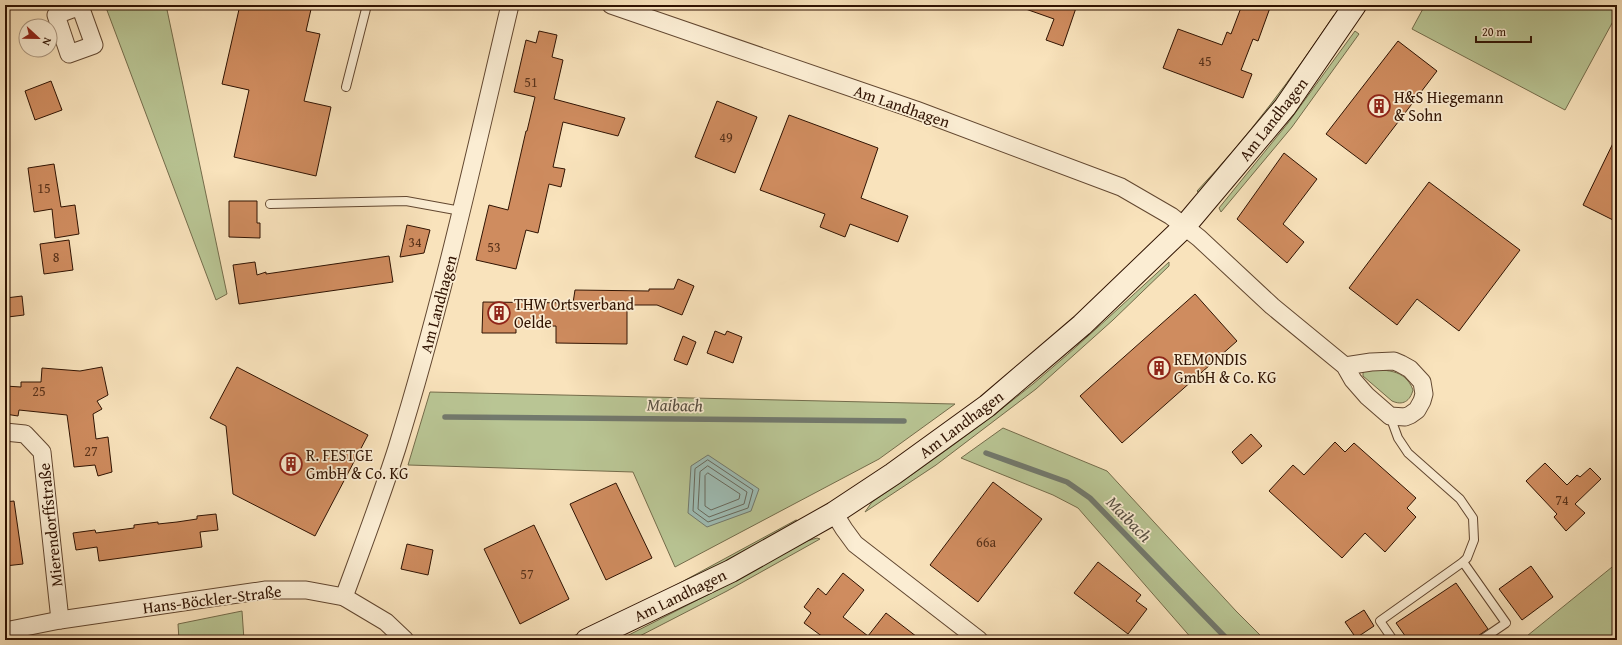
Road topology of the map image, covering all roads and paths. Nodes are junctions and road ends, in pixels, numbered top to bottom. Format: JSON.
{"nodes":[{"id":1,"x":367,"y":5,"type":"edge"},
{"id":2,"x":510,"y":5,"type":"edge"},
{"id":3,"x":611,"y":5,"type":"edge"},
{"id":4,"x":1355,"y":5,"type":"edge"},
{"id":5,"x":346,"y":87,"type":"dead end"},
{"id":6,"x":270,"y":204,"type":"dead end"},
{"id":7,"x":461,"y":211,"type":"junction"},
{"id":8,"x":1184,"y":227,"type":"junction"},
{"id":9,"x":1345,"y":366,"type":"junction"},
{"id":10,"x":1390,"y":416,"type":"junction"},
{"id":11,"x":5,"y":432,"type":"edge"},
{"id":12,"x":834,"y":513,"type":"junction"},
{"id":13,"x":1463,"y":562,"type":"junction"},
{"id":14,"x":344,"y":597,"type":"junction"},
{"id":15,"x":60,"y":620,"type":"junction"},
{"id":16,"x":5,"y":631,"type":"edge"},
{"id":17,"x":405,"y":640,"type":"edge"},
{"id":18,"x":587,"y":640,"type":"edge"},
{"id":19,"x":979,"y":640,"type":"edge"},
{"id":20,"x":1393,"y":640,"type":"edge"},
{"id":21,"x":1481,"y":640,"type":"edge"}],
"edges":[{"from":1,"to":5,"type":"lane"},
{"from":2,"to":7,"type":"street","name":"Am Landhagen"},
{"from":3,"to":8,"type":"street","name":"Am Landhagen"},
{"from":4,"to":8,"type":"street","name":"Am Landhagen"},
{"from":6,"to":7,"type":"lane"},
{"from":7,"to":14,"type":"street","name":"Am Landhagen"},
{"from":8,"to":9,"type":"street","name":"Am Landhagen"},
{"from":8,"to":12,"type":"street","name":"Am Landhagen"},
{"from":9,"to":10,"type":"street","name":"Am Landhagen"},
{"from":9,"to":10,"type":"street"},
{"from":10,"to":13,"type":"lane"},
{"from":11,"to":15,"type":"street","name":"Mierendorffstraße"},
{"from":12,"to":18,"type":"street","name":"Am Landhagen"},
{"from":12,"to":19,"type":"street"},
{"from":13,"to":20,"type":"lane"},
{"from":13,"to":21,"type":"lane"},
{"from":14,"to":15,"type":"street","name":"Hans-Böckler-Straße"},
{"from":14,"to":17,"type":"street","name":"Hans-Böckler-Straße"},
{"from":15,"to":16,"type":"street","name":"Hans-Böckler-Straße"}]}
